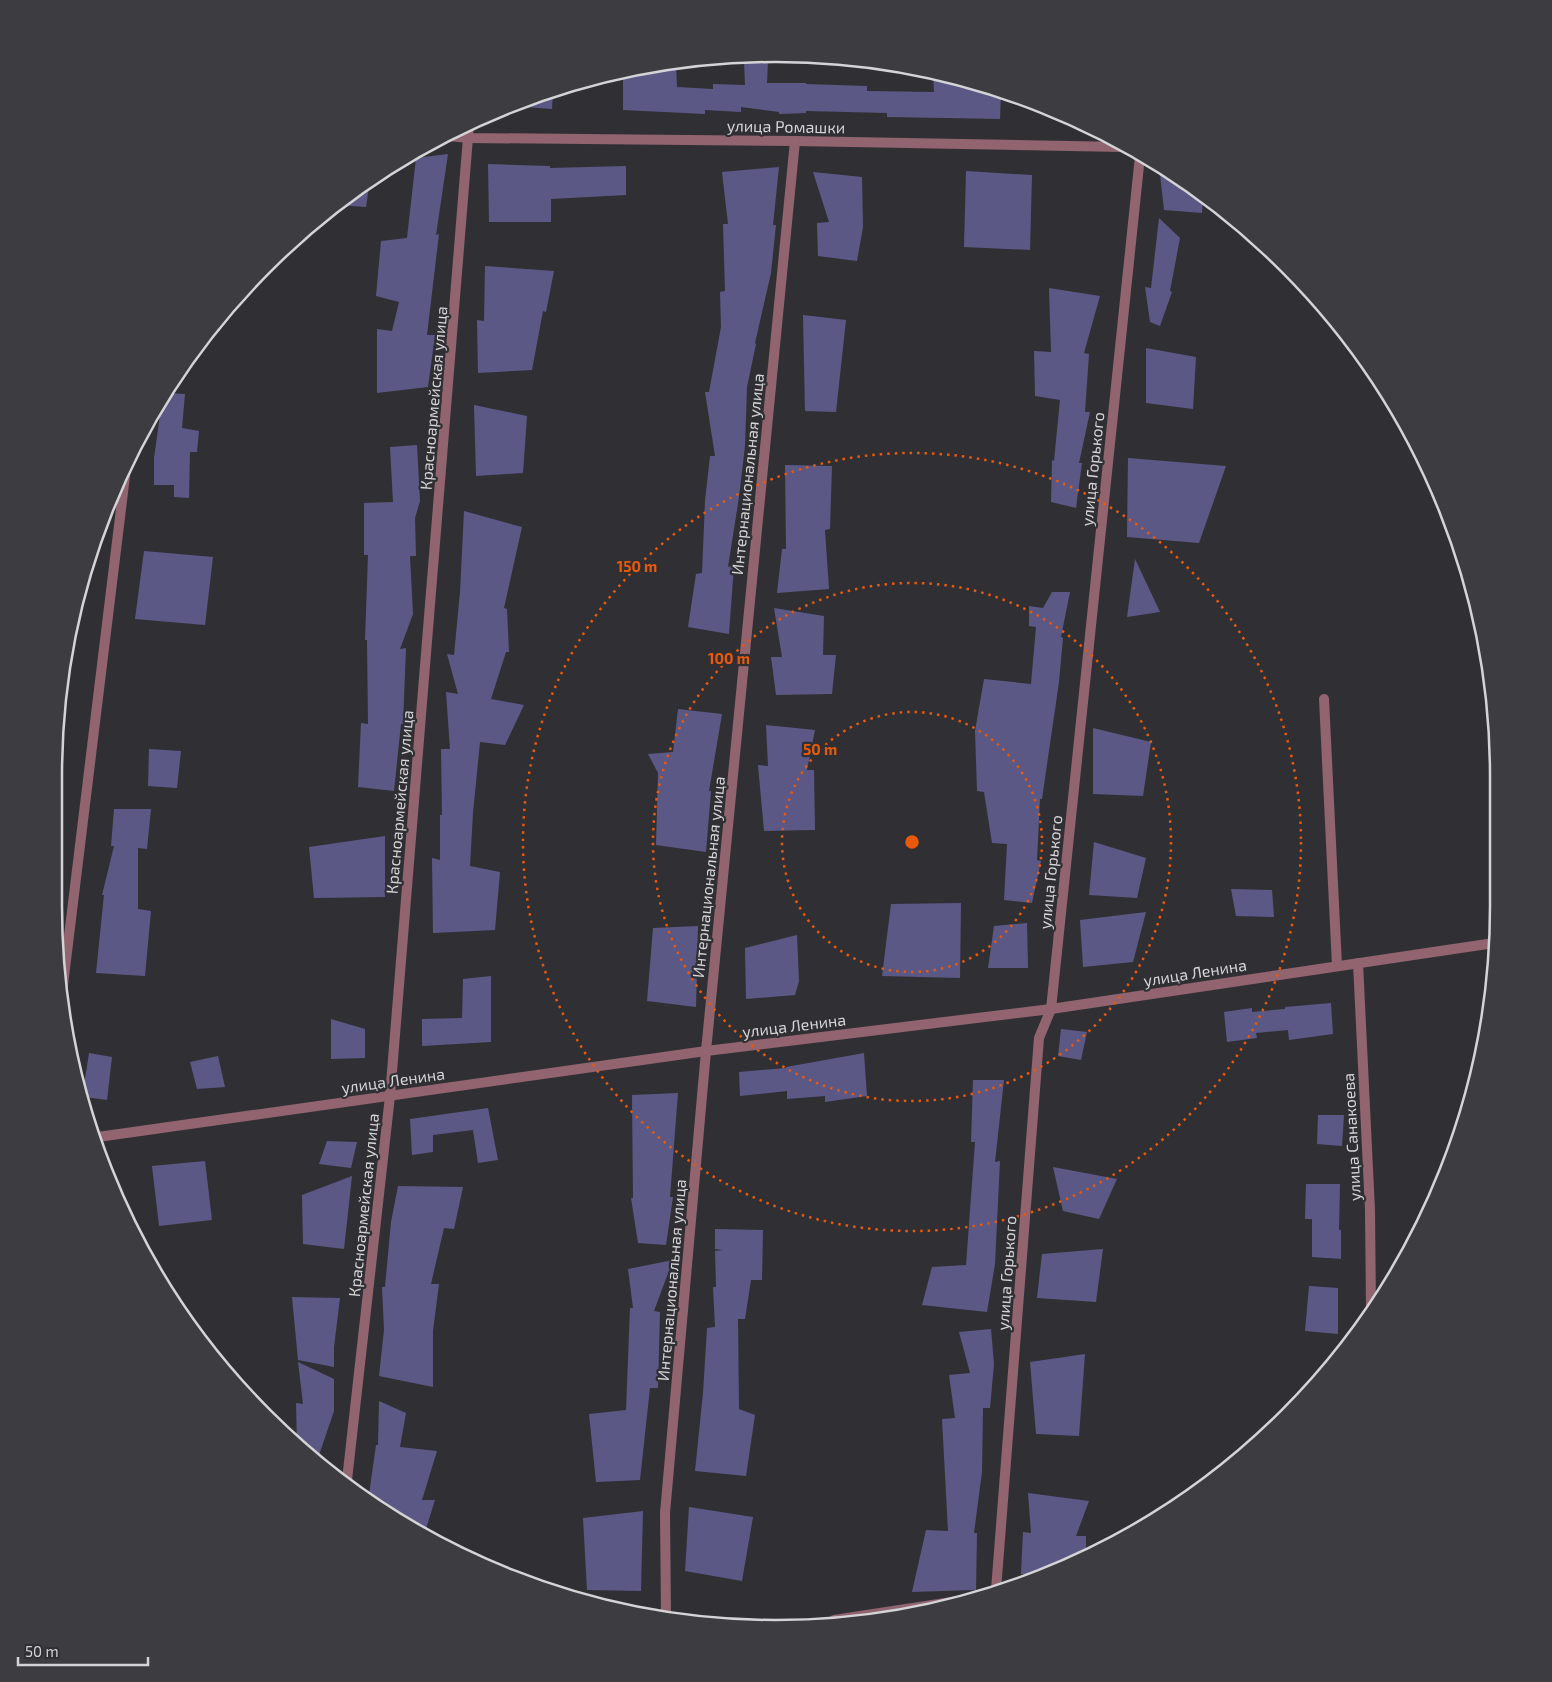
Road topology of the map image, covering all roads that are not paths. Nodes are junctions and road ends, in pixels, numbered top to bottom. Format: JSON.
{"nodes":[{"id":1,"x":469,"y":132,"type":"edge"},
{"id":2,"x":458,"y":137,"type":"edge"},
{"id":3,"x":469,"y":138,"type":"junction"},
{"id":4,"x":795,"y":141,"type":"junction"},
{"id":5,"x":1112,"y":147,"type":"edge"},
{"id":6,"x":1139,"y":162,"type":"edge"},
{"id":7,"x":124,"y":488,"type":"edge"},
{"id":8,"x":1324,"y":699,"type":"dead end"},
{"id":9,"x":1488,"y":943,"type":"edge"},
{"id":10,"x":1358,"y":963,"type":"junction"},
{"id":11,"x":65,"y":965,"type":"edge"},
{"id":12,"x":1337,"y":966,"type":"junction"},
{"id":13,"x":1050,"y":1009,"type":"junction"},
{"id":14,"x":706,"y":1051,"type":"junction"},
{"id":15,"x":390,"y":1096,"type":"junction"},
{"id":16,"x":101,"y":1137,"type":"edge"},
{"id":17,"x":1372,"y":1298,"type":"edge"},
{"id":18,"x":347,"y":1476,"type":"edge"},
{"id":19,"x":996,"y":1585,"type":"edge"},
{"id":20,"x":666,"y":1610,"type":"edge"}],
"edges":[{"from":1,"to":3,"type":"street","name":"Красноармейская улица"},
{"from":2,"to":3,"type":"street","name":"улица Ромашки"},
{"from":3,"to":4,"type":"street","name":"улица Ромашки"},
{"from":3,"to":15,"type":"street","name":"Красноармейская улица"},
{"from":4,"to":5,"type":"street","name":"улица Ромашки"},
{"from":4,"to":14,"type":"street","name":"Интернациональная улица"},
{"from":6,"to":13,"type":"street","name":"улица Горького"},
{"from":7,"to":11,"type":"street"},
{"from":8,"to":12,"type":"street"},
{"from":9,"to":10,"type":"street","name":"улица Ленина"},
{"from":10,"to":12,"type":"street","name":"улица Ленина"},
{"from":10,"to":17,"type":"street","name":"улица Санакоева"},
{"from":12,"to":13,"type":"street","name":"улица Ленина"},
{"from":13,"to":14,"type":"street","name":"улица Ленина"},
{"from":13,"to":19,"type":"street","name":"улица Горького"},
{"from":14,"to":15,"type":"street","name":"улица Ленина"},
{"from":14,"to":20,"type":"street","name":"Интернациональная улица"},
{"from":15,"to":16,"type":"street","name":"улица Ленина"},
{"from":15,"to":18,"type":"street","name":"Красноармейская улица"}]}
